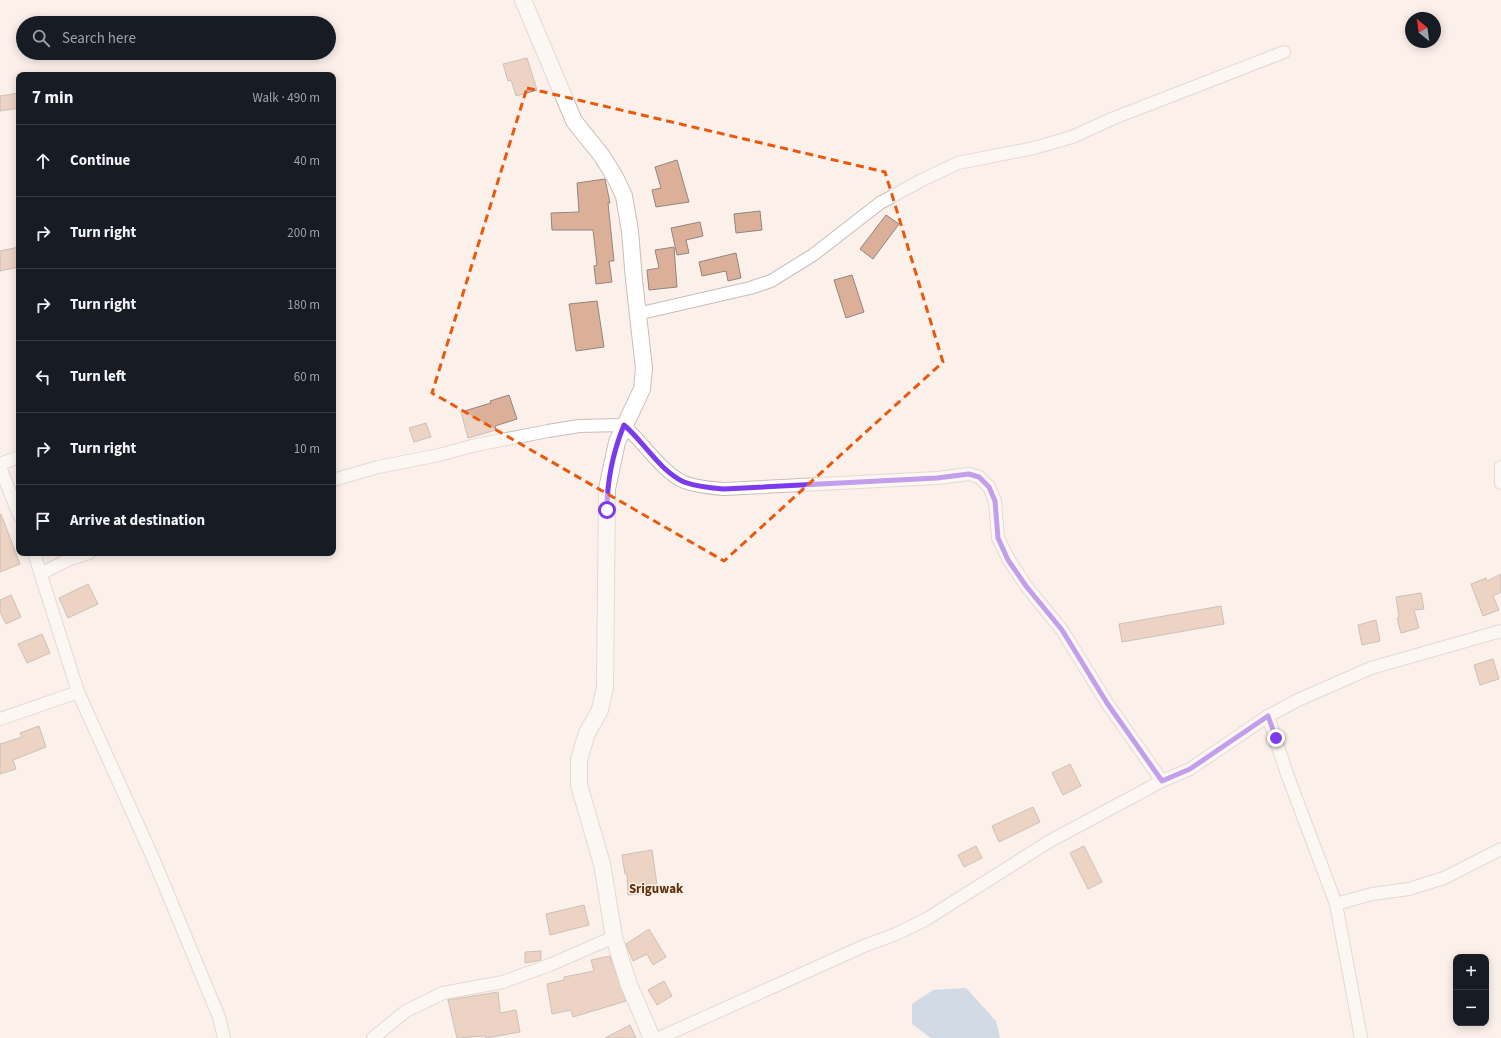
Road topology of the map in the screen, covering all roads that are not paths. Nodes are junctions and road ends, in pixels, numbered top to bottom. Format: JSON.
{"nodes":[{"id":1,"x":523,"y":0,"type":"edge"},
{"id":2,"x":1284,"y":52,"type":"dead end"},
{"id":3,"x":637,"y":314,"type":"junction"},
{"id":4,"x":624,"y":425,"type":"junction"},
{"id":5,"x":16,"y":458,"type":"edge"},
{"id":6,"x":0,"y":466,"type":"edge"},
{"id":7,"x":1501,"y":467,"type":"edge"},
{"id":8,"x":336,"y":479,"type":"edge"},
{"id":9,"x":1501,"y":483,"type":"edge"},
{"id":10,"x":16,"y":507,"type":"edge"},
{"id":11,"x":35,"y":556,"type":"edge"},
{"id":12,"x":80,"y":556,"type":"edge"},
{"id":13,"x":42,"y":573,"type":"junction"},
{"id":14,"x":1501,"y":631,"type":"edge"},
{"id":15,"x":78,"y":692,"type":"junction"},
{"id":16,"x":1268,"y":716,"type":"junction"},
{"id":17,"x":0,"y":719,"type":"edge"},
{"id":18,"x":1162,"y":781,"type":"junction"},
{"id":19,"x":1501,"y":849,"type":"edge"},
{"id":20,"x":1336,"y":904,"type":"junction"},
{"id":21,"x":614,"y":938,"type":"junction"},
{"id":22,"x":224,"y":1038,"type":"edge"},
{"id":23,"x":373,"y":1038,"type":"edge"},
{"id":24,"x":652,"y":1038,"type":"edge"},
{"id":25,"x":659,"y":1038,"type":"edge"},
{"id":26,"x":1360,"y":1038,"type":"edge"}],
"edges":[{"from":1,"to":3,"type":"street"},
{"from":2,"to":3,"type":"street"},
{"from":3,"to":4,"type":"street"},
{"from":4,"to":8,"type":"street"},
{"from":4,"to":18,"type":"street"},
{"from":4,"to":21,"type":"street"},
{"from":5,"to":6,"type":"street"},
{"from":6,"to":10,"type":"street"},
{"from":7,"to":9,"type":"street"},
{"from":11,"to":13,"type":"street"},
{"from":12,"to":13,"type":"street"},
{"from":13,"to":15,"type":"street"},
{"from":14,"to":16,"type":"street"},
{"from":15,"to":17,"type":"street"},
{"from":15,"to":22,"type":"street"},
{"from":16,"to":18,"type":"street"},
{"from":16,"to":20,"type":"street"},
{"from":18,"to":25,"type":"street"},
{"from":19,"to":20,"type":"street"},
{"from":20,"to":26,"type":"street"},
{"from":21,"to":23,"type":"street"},
{"from":21,"to":24,"type":"street"}]}
